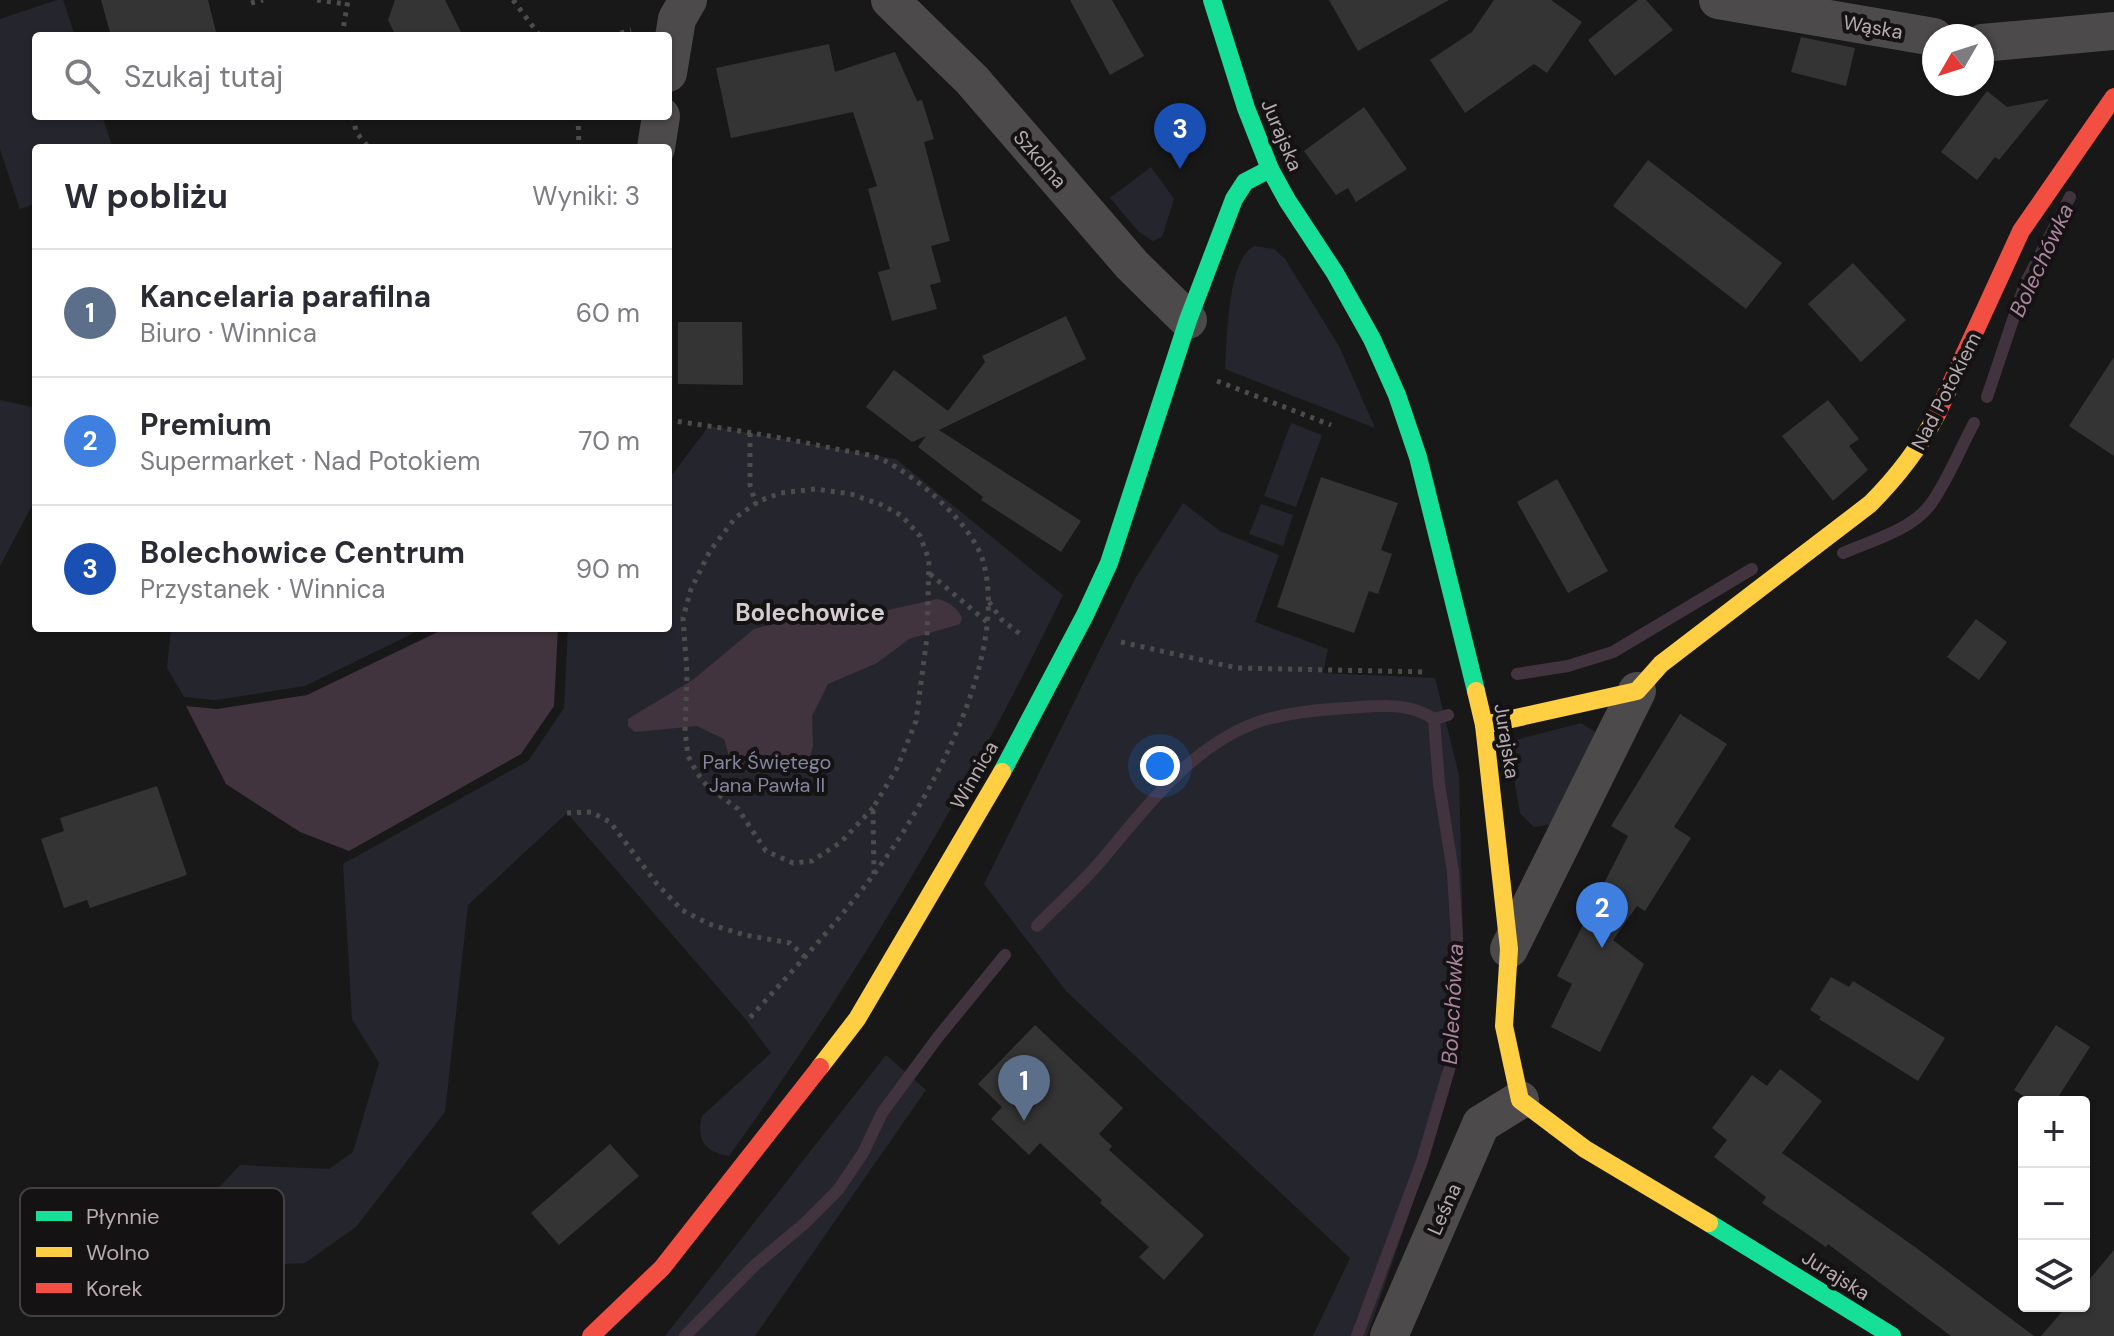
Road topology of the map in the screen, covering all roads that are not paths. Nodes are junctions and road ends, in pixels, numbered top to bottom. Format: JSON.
{"nodes":[{"id":1,"x":688,"y":0,"type":"edge"},
{"id":2,"x":890,"y":0,"type":"edge"},
{"id":3,"x":1212,"y":0,"type":"edge"},
{"id":4,"x":1718,"y":0,"type":"edge"},
{"id":5,"x":2114,"y":31,"type":"edge"},
{"id":6,"x":1922,"y":35,"type":"edge"},
{"id":7,"x":1994,"y":42,"type":"edge"},
{"id":8,"x":672,"y":49,"type":"edge"},
{"id":9,"x":2114,"y":97,"type":"edge"},
{"id":10,"x":660,"y":120,"type":"edge"},
{"id":11,"x":657,"y":144,"type":"edge"},
{"id":12,"x":1270,"y":169,"type":"junction"},
{"id":13,"x":1188,"y":320,"type":"junction"},
{"id":14,"x":1637,"y":691,"type":"junction"},
{"id":15,"x":1484,"y":725,"type":"junction"},
{"id":16,"x":1509,"y":949,"type":"junction"},
{"id":17,"x":1520,"y":1100,"type":"junction"},
{"id":18,"x":591,"y":1336,"type":"edge"},
{"id":19,"x":1389,"y":1336,"type":"edge"},
{"id":20,"x":1892,"y":1336,"type":"edge"}],
"edges":[{"from":1,"to":8,"type":"street"},
{"from":2,"to":13,"type":"street","name":"Szkolna"},
{"from":3,"to":12,"type":"street","name":"Jurajska"},
{"from":4,"to":6,"type":"street","name":"Wąska"},
{"from":5,"to":7,"type":"street"},
{"from":9,"to":14,"type":"street","name":"Nad Potokiem"},
{"from":10,"to":11,"type":"street"},
{"from":12,"to":13,"type":"street","name":"Winnica"},
{"from":12,"to":15,"type":"street","name":"Jurajska"},
{"from":13,"to":18,"type":"street","name":"Winnica"},
{"from":14,"to":15,"type":"street"},
{"from":14,"to":16,"type":"street","name":"Nad Potokiem"},
{"from":15,"to":16,"type":"street","name":"Jurajska"},
{"from":16,"to":17,"type":"street","name":"Jurajska"},
{"from":17,"to":19,"type":"street","name":"Leśna"},
{"from":17,"to":20,"type":"street","name":"Jurajska"}]}
